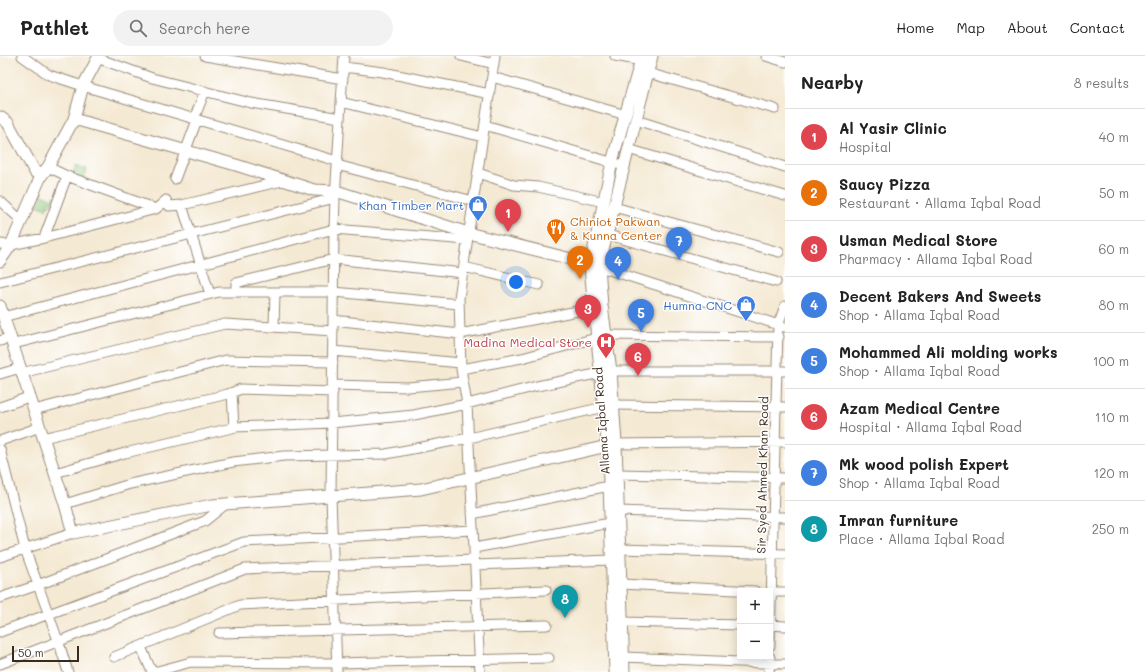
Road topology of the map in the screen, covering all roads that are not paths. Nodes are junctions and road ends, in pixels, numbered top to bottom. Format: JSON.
{"nodes":[{"id":1,"x":22,"y":56,"type":"edge"},
{"id":2,"x":205,"y":56,"type":"edge"},
{"id":3,"x":344,"y":56,"type":"edge"},
{"id":4,"x":461,"y":56,"type":"edge"},
{"id":5,"x":615,"y":56,"type":"edge"},
{"id":6,"x":766,"y":56,"type":"edge"},
{"id":7,"x":98,"y":57,"type":"edge"},
{"id":8,"x":495,"y":60,"type":"edge"},
{"id":9,"x":647,"y":62,"type":"edge"},
{"id":10,"x":785,"y":62,"type":"edge"},
{"id":11,"x":344,"y":67,"type":"junction"},
{"id":12,"x":492,"y":77,"type":"junction"},
{"id":13,"x":343,"y":79,"type":"junction"},
{"id":14,"x":83,"y":86,"type":"junction"},
{"id":15,"x":205,"y":91,"type":"junction"},
{"id":16,"x":490,"y":94,"type":"junction"},
{"id":17,"x":342,"y":102,"type":"junction"},
{"id":18,"x":775,"y":109,"type":"dead end"},
{"id":19,"x":626,"y":115,"type":"junction"},
{"id":20,"x":0,"y":117,"type":"edge"},
{"id":21,"x":340,"y":118,"type":"junction"},
{"id":22,"x":74,"y":119,"type":"junction"},
{"id":23,"x":195,"y":119,"type":"junction"},
{"id":24,"x":636,"y":120,"type":"junction"},
{"id":25,"x":485,"y":125,"type":"junction"},
{"id":26,"x":483,"y":137,"type":"junction"},
{"id":27,"x":628,"y":149,"type":"junction"},
{"id":28,"x":186,"y":151,"type":"junction"},
{"id":29,"x":612,"y":162,"type":"junction"},
{"id":30,"x":337,"y":163,"type":"junction"},
{"id":31,"x":624,"y":166,"type":"junction"},
{"id":32,"x":48,"y":167,"type":"junction"},
{"id":33,"x":785,"y":167,"type":"edge"},
{"id":34,"x":478,"y":173,"type":"junction"},
{"id":35,"x":41,"y":176,"type":"junction"},
{"id":36,"x":67,"y":176,"type":"junction"},
{"id":37,"x":175,"y":179,"type":"dead end"},
{"id":38,"x":282,"y":181,"type":"junction"},
{"id":39,"x":335,"y":195,"type":"junction"},
{"id":40,"x":785,"y":196,"type":"edge"},
{"id":41,"x":474,"y":200,"type":"junction"},
{"id":42,"x":0,"y":201,"type":"edge"},
{"id":43,"x":604,"y":202,"type":"junction"},
{"id":44,"x":182,"y":205,"type":"junction"},
{"id":45,"x":614,"y":207,"type":"junction"},
{"id":46,"x":156,"y":209,"type":"junction"},
{"id":47,"x":21,"y":220,"type":"junction"},
{"id":48,"x":334,"y":229,"type":"junction"},
{"id":49,"x":192,"y":235,"type":"junction"},
{"id":50,"x":608,"y":235,"type":"junction"},
{"id":51,"x":468,"y":237,"type":"junction"},
{"id":52,"x":44,"y":238,"type":"junction"},
{"id":53,"x":0,"y":244,"type":"edge"},
{"id":54,"x":11,"y":245,"type":"junction"},
{"id":55,"x":780,"y":252,"type":"dead end"},
{"id":56,"x":334,"y":259,"type":"junction"},
{"id":57,"x":0,"y":261,"type":"edge"},
{"id":58,"x":81,"y":263,"type":"dead end"},
{"id":59,"x":201,"y":264,"type":"junction"},
{"id":60,"x":595,"y":265,"type":"junction"},
{"id":61,"x":463,"y":270,"type":"junction"},
{"id":62,"x":776,"y":282,"type":"dead end"},
{"id":63,"x":539,"y":285,"type":"dead end"},
{"id":64,"x":236,"y":292,"type":"junction"},
{"id":65,"x":275,"y":292,"type":"junction"},
{"id":66,"x":334,"y":292,"type":"junction"},
{"id":67,"x":210,"y":294,"type":"junction"},
{"id":68,"x":460,"y":304,"type":"junction"},
{"id":69,"x":785,"y":306,"type":"edge"},
{"id":70,"x":593,"y":308,"type":"junction"},
{"id":71,"x":2,"y":311,"type":"edge"},
{"id":72,"x":333,"y":320,"type":"junction"},
{"id":73,"x":782,"y":326,"type":"edge"},
{"id":74,"x":274,"y":327,"type":"junction"},
{"id":75,"x":333,"y":331,"type":"junction"},
{"id":76,"x":460,"y":334,"type":"junction"},
{"id":77,"x":601,"y":337,"type":"junction"},
{"id":78,"x":778,"y":337,"type":"junction"},
{"id":79,"x":0,"y":341,"type":"edge"},
{"id":80,"x":12,"y":341,"type":"junction"},
{"id":81,"x":333,"y":351,"type":"junction"},
{"id":82,"x":333,"y":362,"type":"junction"},
{"id":83,"x":461,"y":366,"type":"junction"},
{"id":84,"x":20,"y":371,"type":"junction"},
{"id":85,"x":781,"y":371,"type":"edge"},
{"id":86,"x":606,"y":372,"type":"junction"},
{"id":87,"x":0,"y":374,"type":"edge"},
{"id":88,"x":463,"y":382,"type":"junction"},
{"id":89,"x":333,"y":388,"type":"junction"},
{"id":90,"x":232,"y":393,"type":"junction"},
{"id":91,"x":30,"y":398,"type":"junction"},
{"id":92,"x":467,"y":404,"type":"junction"},
{"id":93,"x":609,"y":406,"type":"junction"},
{"id":94,"x":0,"y":407,"type":"edge"},
{"id":95,"x":781,"y":407,"type":"edge"},
{"id":96,"x":34,"y":410,"type":"junction"},
{"id":97,"x":332,"y":423,"type":"junction"},
{"id":98,"x":236,"y":427,"type":"junction"},
{"id":99,"x":42,"y":432,"type":"junction"},
{"id":100,"x":469,"y":438,"type":"junction"},
{"id":101,"x":0,"y":441,"type":"edge"},
{"id":102,"x":775,"y":442,"type":"junction"},
{"id":103,"x":785,"y":442,"type":"edge"},
{"id":104,"x":612,"y":445,"type":"junction"},
{"id":105,"x":0,"y":449,"type":"edge"},
{"id":106,"x":332,"y":456,"type":"junction"},
{"id":107,"x":3,"y":472,"type":"edge"},
{"id":108,"x":55,"y":474,"type":"junction"},
{"id":109,"x":618,"y":474,"type":"junction"},
{"id":110,"x":470,"y":478,"type":"junction"},
{"id":111,"x":774,"y":478,"type":"junction"},
{"id":112,"x":785,"y":478,"type":"edge"},
{"id":113,"x":609,"y":486,"type":"junction"},
{"id":114,"x":331,"y":496,"type":"junction"},
{"id":115,"x":66,"y":504,"type":"junction"},
{"id":116,"x":226,"y":504,"type":"junction"},
{"id":117,"x":619,"y":511,"type":"junction"},
{"id":118,"x":472,"y":514,"type":"junction"},
{"id":119,"x":773,"y":516,"type":"junction"},
{"id":120,"x":785,"y":517,"type":"edge"},
{"id":121,"x":610,"y":523,"type":"junction"},
{"id":122,"x":473,"y":530,"type":"junction"},
{"id":123,"x":73,"y":532,"type":"junction"},
{"id":124,"x":333,"y":537,"type":"junction"},
{"id":125,"x":25,"y":548,"type":"junction"},
{"id":126,"x":474,"y":548,"type":"junction"},
{"id":127,"x":620,"y":549,"type":"junction"},
{"id":128,"x":772,"y":553,"type":"junction"},
{"id":129,"x":785,"y":554,"type":"edge"},
{"id":130,"x":0,"y":557,"type":"edge"},
{"id":131,"x":612,"y":560,"type":"junction"},
{"id":132,"x":475,"y":562,"type":"junction"},
{"id":133,"x":334,"y":567,"type":"junction"},
{"id":134,"x":621,"y":584,"type":"junction"},
{"id":135,"x":38,"y":585,"type":"junction"},
{"id":136,"x":771,"y":588,"type":"edge"},
{"id":137,"x":546,"y":590,"type":"dead end"},
{"id":138,"x":737,"y":590,"type":"edge"},
{"id":139,"x":773,"y":592,"type":"edge"},
{"id":140,"x":785,"y":592,"type":"edge"},
{"id":141,"x":476,"y":593,"type":"junction"},
{"id":142,"x":0,"y":598,"type":"edge"},
{"id":143,"x":335,"y":600,"type":"junction"},
{"id":144,"x":48,"y":615,"type":"junction"},
{"id":145,"x":622,"y":622,"type":"junction"},
{"id":146,"x":547,"y":625,"type":"dead end"},
{"id":147,"x":737,"y":625,"type":"edge"},
{"id":148,"x":773,"y":625,"type":"edge"},
{"id":149,"x":478,"y":626,"type":"junction"},
{"id":150,"x":785,"y":626,"type":"edge"},
{"id":151,"x":336,"y":631,"type":"junction"},
{"id":152,"x":0,"y":632,"type":"edge"},
{"id":153,"x":219,"y":633,"type":"dead end"},
{"id":154,"x":59,"y":642,"type":"junction"},
{"id":155,"x":141,"y":647,"type":"junction"},
{"id":156,"x":114,"y":657,"type":"dead end"},
{"id":157,"x":624,"y":657,"type":"junction"},
{"id":158,"x":549,"y":658,"type":"dead end"},
{"id":159,"x":479,"y":659,"type":"junction"},
{"id":160,"x":0,"y":664,"type":"edge"},
{"id":161,"x":770,"y":664,"type":"edge"},
{"id":162,"x":785,"y":664,"type":"edge"},
{"id":163,"x":337,"y":668,"type":"edge"},
{"id":164,"x":68,"y":672,"type":"edge"},
{"id":165,"x":153,"y":672,"type":"edge"},
{"id":166,"x":480,"y":672,"type":"edge"},
{"id":167,"x":615,"y":672,"type":"edge"},
{"id":168,"x":624,"y":672,"type":"edge"}],
"edges":[{"from":1,"to":14,"type":"street"},
{"from":2,"to":13,"type":"street"},
{"from":3,"to":11,"type":"street"},
{"from":4,"to":8,"type":"street"},
{"from":5,"to":9,"type":"street"},
{"from":6,"to":10,"type":"street"},
{"from":7,"to":14,"type":"street"},
{"from":7,"to":15,"type":"street"},
{"from":8,"to":12,"type":"street"},
{"from":9,"to":18,"type":"street"},
{"from":9,"to":19,"type":"street","name":"Allama Iqbal Road"},
{"from":9,"to":24,"type":"street","name":"Allama Iqbal Road"},
{"from":11,"to":13,"type":"street"},
{"from":11,"to":16,"type":"street"},
{"from":12,"to":16,"type":"street"},
{"from":12,"to":19,"type":"street"},
{"from":13,"to":17,"type":"street"},
{"from":14,"to":22,"type":"street"},
{"from":14,"to":23,"type":"street"},
{"from":15,"to":21,"type":"street"},
{"from":15,"to":23,"type":"street"},
{"from":16,"to":25,"type":"street"},
{"from":17,"to":21,"type":"street"},
{"from":17,"to":26,"type":"street"},
{"from":19,"to":29,"type":"street","name":"Allama Iqbal Road"},
{"from":20,"to":35,"type":"street"},
{"from":21,"to":30,"type":"street"},
{"from":22,"to":28,"type":"street"},
{"from":22,"to":32,"type":"street"},
{"from":23,"to":28,"type":"street"},
{"from":23,"to":30,"type":"street"},
{"from":24,"to":27,"type":"street","name":"Allama Iqbal Road"},
{"from":24,"to":33,"type":"street"},
{"from":25,"to":26,"type":"street"},
{"from":25,"to":29,"type":"street"},
{"from":26,"to":34,"type":"street"},
{"from":27,"to":31,"type":"street","name":"Allama Iqbal Road"},
{"from":27,"to":40,"type":"street"},
{"from":28,"to":37,"type":"street"},
{"from":28,"to":38,"type":"street"},
{"from":29,"to":31,"type":"street"},
{"from":29,"to":43,"type":"street","name":"Allama Iqbal Road"},
{"from":30,"to":39,"type":"street"},
{"from":30,"to":41,"type":"street"},
{"from":31,"to":45,"type":"street","name":"Allama Iqbal Road"},
{"from":32,"to":35,"type":"street"},
{"from":32,"to":36,"type":"street"},
{"from":34,"to":41,"type":"street"},
{"from":34,"to":43,"type":"street"},
{"from":35,"to":47,"type":"street"},
{"from":36,"to":46,"type":"street"},
{"from":36,"to":52,"type":"street"},
{"from":38,"to":39,"type":"street"},
{"from":38,"to":44,"type":"street"},
{"from":39,"to":48,"type":"street"},
{"from":39,"to":49,"type":"street"},
{"from":39,"to":51,"type":"street"},
{"from":41,"to":51,"type":"street"},
{"from":42,"to":47,"type":"street"},
{"from":43,"to":60,"type":"street","name":"Allama Iqbal Road"},
{"from":44,"to":46,"type":"street"},
{"from":44,"to":49,"type":"street"},
{"from":45,"to":50,"type":"street","name":"Allama Iqbal Road"},
{"from":45,"to":55,"type":"street"},
{"from":46,"to":52,"type":"street"},
{"from":47,"to":54,"type":"street"},
{"from":48,"to":51,"type":"street"},
{"from":48,"to":56,"type":"street"},
{"from":48,"to":59,"type":"street"},
{"from":49,"to":58,"type":"street"},
{"from":49,"to":59,"type":"street"},
{"from":50,"to":60,"type":"street","name":"Allama Iqbal Road"},
{"from":50,"to":62,"type":"street"},
{"from":51,"to":60,"type":"street"},
{"from":51,"to":61,"type":"street"},
{"from":52,"to":54,"type":"street"},
{"from":53,"to":54,"type":"street"},
{"from":54,"to":57,"type":"street"},
{"from":56,"to":61,"type":"street"},
{"from":56,"to":64,"type":"street"},
{"from":56,"to":66,"type":"street"},
{"from":59,"to":67,"type":"street"},
{"from":59,"to":71,"type":"street"},
{"from":60,"to":70,"type":"street","name":"Allama Iqbal Road"},
{"from":60,"to":73,"type":"street"},
{"from":60,"to":77,"type":"street","name":"Allama Iqbal Road"},
{"from":61,"to":63,"type":"street"},
{"from":61,"to":68,"type":"street"},
{"from":64,"to":65,"type":"street"},
{"from":64,"to":67,"type":"street"},
{"from":65,"to":66,"type":"street"},
{"from":65,"to":74,"type":"street"},
{"from":66,"to":68,"type":"street"},
{"from":66,"to":72,"type":"street"},
{"from":67,"to":80,"type":"street"},
{"from":68,"to":76,"type":"street"},
{"from":69,"to":73,"type":"street","name":"Sir Syed Ahmed Khan Road"},
{"from":70,"to":76,"type":"street"},
{"from":70,"to":77,"type":"street","name":"Allama Iqbal Road"},
{"from":71,"to":80,"type":"street"},
{"from":72,"to":75,"type":"street"},
{"from":72,"to":76,"type":"street"},
{"from":73,"to":78,"type":"street","name":"Sir Syed Ahmed Khan Road"},
{"from":74,"to":75,"type":"street"},
{"from":74,"to":84,"type":"street"},
{"from":75,"to":81,"type":"street"},
{"from":76,"to":83,"type":"street"},
{"from":77,"to":78,"type":"street"},
{"from":77,"to":83,"type":"street"},
{"from":77,"to":86,"type":"street","name":"Allama Iqbal Road"},
{"from":78,"to":85,"type":"street","name":"Sir Syed Ahmed Khan Road"},
{"from":79,"to":80,"type":"street"},
{"from":80,"to":84,"type":"street"},
{"from":81,"to":82,"type":"street"},
{"from":81,"to":83,"type":"street"},
{"from":82,"to":89,"type":"street"},
{"from":82,"to":96,"type":"street"},
{"from":83,"to":88,"type":"street"},
{"from":84,"to":87,"type":"street"},
{"from":84,"to":91,"type":"street"},
{"from":85,"to":86,"type":"street"},
{"from":85,"to":95,"type":"street","name":"Sir Syed Ahmed Khan Road"},
{"from":86,"to":92,"type":"street"},
{"from":86,"to":93,"type":"street","name":"Allama Iqbal Road"},
{"from":88,"to":89,"type":"street"},
{"from":88,"to":92,"type":"street"},
{"from":89,"to":90,"type":"street"},
{"from":89,"to":97,"type":"street"},
{"from":90,"to":98,"type":"street"},
{"from":90,"to":99,"type":"street"},
{"from":91,"to":94,"type":"street"},
{"from":91,"to":96,"type":"street"},
{"from":92,"to":97,"type":"street"},
{"from":92,"to":100,"type":"street"},
{"from":93,"to":95,"type":"street"},
{"from":93,"to":100,"type":"street"},
{"from":93,"to":104,"type":"street","name":"Allama Iqbal Road"},
{"from":95,"to":102,"type":"street","name":"Sir Syed Ahmed Khan Road"},
{"from":96,"to":99,"type":"street"},
{"from":97,"to":98,"type":"street"},
{"from":97,"to":106,"type":"street"},
{"from":98,"to":108,"type":"street"},
{"from":99,"to":101,"type":"street"},
{"from":99,"to":108,"type":"street"},
{"from":100,"to":106,"type":"street"},
{"from":100,"to":110,"type":"street"},
{"from":102,"to":103,"type":"street"},
{"from":102,"to":104,"type":"street"},
{"from":102,"to":111,"type":"street","name":"Sir Syed Ahmed Khan Road"},
{"from":104,"to":109,"type":"street","name":"Allama Iqbal Road"},
{"from":104,"to":110,"type":"street"},
{"from":104,"to":113,"type":"street","name":"Allama Iqbal Road"},
{"from":105,"to":107,"type":"street"},
{"from":106,"to":114,"type":"street"},
{"from":106,"to":115,"type":"street"},
{"from":107,"to":125,"type":"street"},
{"from":108,"to":115,"type":"street"},
{"from":109,"to":111,"type":"street"},
{"from":109,"to":117,"type":"street","name":"Allama Iqbal Road"},
{"from":110,"to":114,"type":"street"},
{"from":110,"to":118,"type":"street"},
{"from":111,"to":112,"type":"street"},
{"from":111,"to":119,"type":"street","name":"Sir Syed Ahmed Khan Road"},
{"from":113,"to":118,"type":"street"},
{"from":113,"to":121,"type":"street","name":"Allama Iqbal Road"},
{"from":114,"to":116,"type":"street"},
{"from":114,"to":124,"type":"street"},
{"from":115,"to":123,"type":"street"},
{"from":116,"to":123,"type":"street"},
{"from":116,"to":135,"type":"street"},
{"from":117,"to":119,"type":"street"},
{"from":117,"to":127,"type":"street","name":"Allama Iqbal Road"},
{"from":118,"to":122,"type":"street"},
{"from":119,"to":120,"type":"street"},
{"from":119,"to":128,"type":"street","name":"Sir Syed Ahmed Khan Road"},
{"from":121,"to":126,"type":"street"},
{"from":121,"to":131,"type":"street","name":"Allama Iqbal Road"},
{"from":122,"to":124,"type":"street"},
{"from":122,"to":126,"type":"street"},
{"from":123,"to":125,"type":"street"},
{"from":124,"to":133,"type":"street"},
{"from":124,"to":144,"type":"street"},
{"from":125,"to":130,"type":"street"},
{"from":125,"to":135,"type":"street"},
{"from":126,"to":132,"type":"street"},
{"from":127,"to":128,"type":"street"},
{"from":127,"to":134,"type":"street","name":"Allama Iqbal Road"},
{"from":128,"to":129,"type":"street"},
{"from":128,"to":136,"type":"street","name":"Sir Syed Ahmed Khan Road"},
{"from":131,"to":132,"type":"street"},
{"from":131,"to":167,"type":"street","name":"Allama Iqbal Road"},
{"from":132,"to":133,"type":"street"},
{"from":132,"to":141,"type":"street"},
{"from":133,"to":143,"type":"street"},
{"from":133,"to":154,"type":"street"},
{"from":134,"to":138,"type":"street"},
{"from":134,"to":145,"type":"street","name":"Allama Iqbal Road"},
{"from":135,"to":142,"type":"street"},
{"from":135,"to":144,"type":"street"},
{"from":137,"to":141,"type":"street"},
{"from":139,"to":140,"type":"street"},
{"from":141,"to":143,"type":"street"},
{"from":141,"to":149,"type":"street"},
{"from":143,"to":151,"type":"street"},
{"from":143,"to":155,"type":"street"},
{"from":144,"to":152,"type":"street"},
{"from":144,"to":154,"type":"street"},
{"from":145,"to":147,"type":"street"},
{"from":145,"to":157,"type":"street","name":"Allama Iqbal Road"},
{"from":146,"to":149,"type":"street"},
{"from":148,"to":150,"type":"street"},
{"from":149,"to":151,"type":"street"},
{"from":149,"to":159,"type":"street"},
{"from":151,"to":153,"type":"street"},
{"from":151,"to":163,"type":"street"},
{"from":154,"to":160,"type":"street"},
{"from":154,"to":164,"type":"street"},
{"from":155,"to":156,"type":"street"},
{"from":155,"to":165,"type":"street"},
{"from":157,"to":161,"type":"street"},
{"from":157,"to":168,"type":"street","name":"Allama Iqbal Road"},
{"from":158,"to":159,"type":"street"},
{"from":159,"to":163,"type":"street"},
{"from":159,"to":166,"type":"street"},
{"from":161,"to":162,"type":"street"},
{"from":163,"to":165,"type":"street"}]}
